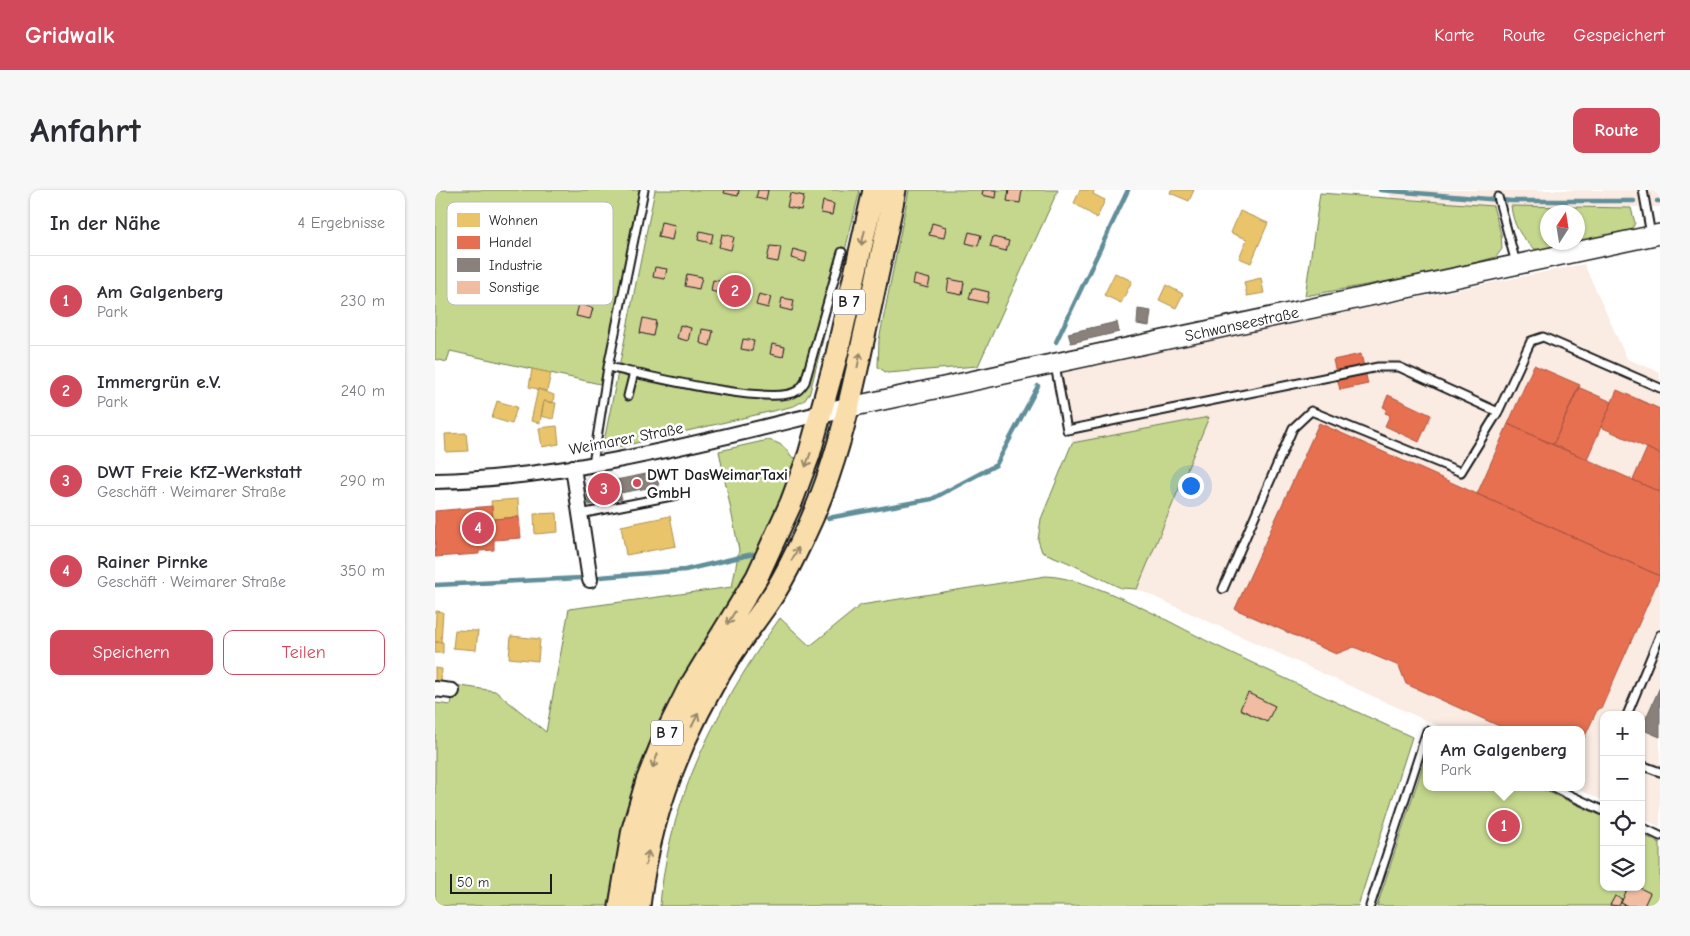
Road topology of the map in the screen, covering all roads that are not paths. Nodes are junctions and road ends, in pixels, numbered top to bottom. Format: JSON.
{"nodes":[{"id":1,"x":644,"y":190,"type":"edge"},
{"id":2,"x":874,"y":190,"type":"edge"},
{"id":3,"x":895,"y":190,"type":"edge"},
{"id":4,"x":1643,"y":190,"type":"edge"},
{"id":5,"x":1498,"y":197,"type":"dead end"},
{"id":6,"x":1655,"y":235,"type":"edge"},
{"id":7,"x":842,"y":252,"type":"dead end"},
{"id":8,"x":1517,"y":266,"type":"junction"},
{"id":9,"x":1054,"y":365,"type":"junction"},
{"id":10,"x":608,"y":367,"type":"junction"},
{"id":11,"x":634,"y":372,"type":"junction"},
{"id":12,"x":1660,"y":388,"type":"edge"},
{"id":13,"x":628,"y":396,"type":"dead end"},
{"id":14,"x":849,"y":408,"type":"junction"},
{"id":15,"x":1498,"y":412,"type":"junction"},
{"id":16,"x":822,"y":413,"type":"junction"},
{"id":17,"x":593,"y":464,"type":"junction"},
{"id":18,"x":573,"y":467,"type":"junction"},
{"id":19,"x":435,"y":481,"type":"edge"},
{"id":20,"x":677,"y":495,"type":"dead end"},
{"id":21,"x":580,"y":514,"type":"junction"},
{"id":22,"x":590,"y":580,"type":"dead end"},
{"id":23,"x":1223,"y":590,"type":"dead end"},
{"id":24,"x":1660,"y":635,"type":"edge"},
{"id":25,"x":435,"y":689,"type":"edge"},
{"id":26,"x":452,"y":690,"type":"dead end"},
{"id":27,"x":1629,"y":711,"type":"edge"},
{"id":28,"x":1423,"y":740,"type":"edge"},
{"id":29,"x":1645,"y":766,"type":"edge"},
{"id":30,"x":1660,"y":772,"type":"edge"},
{"id":31,"x":1561,"y":791,"type":"edge"},
{"id":32,"x":1600,"y":808,"type":"edge"},
{"id":33,"x":1645,"y":829,"type":"edge"},
{"id":34,"x":1660,"y":836,"type":"edge"},
{"id":35,"x":620,"y":906,"type":"edge"},
{"id":36,"x":639,"y":906,"type":"edge"},
{"id":37,"x":1369,"y":906,"type":"edge"}],
"edges":[{"from":1,"to":10,"type":"lane"},
{"from":2,"to":16,"type":"main road","number":"B 7","one_way":true},
{"from":14,"to":3,"type":"main road","number":"B 7","one_way":true},
{"from":4,"to":6,"type":"lane"},
{"from":5,"to":8,"type":"lane"},
{"from":6,"to":8,"type":"street","name":"Schwanseestraße"},
{"from":7,"to":11,"type":"lane"},
{"from":8,"to":9,"type":"street","name":"Schwanseestraße"},
{"from":9,"to":14,"type":"street","name":"Schwanseestraße"},
{"from":9,"to":15,"type":"lane"},
{"from":10,"to":11,"type":"lane"},
{"from":10,"to":17,"type":"lane"},
{"from":11,"to":13,"type":"lane"},
{"from":12,"to":15,"type":"lane"},
{"from":14,"to":16,"type":"street","name":"Schwanseestraße"},
{"from":36,"to":14,"type":"main road","number":"B 7","one_way":true},
{"from":15,"to":23,"type":"lane"},
{"from":16,"to":17,"type":"street","name":"Weimarer Straße"},
{"from":16,"to":35,"type":"main road","number":"B 7","one_way":true},
{"from":17,"to":18,"type":"street","name":"Weimarer Straße"},
{"from":18,"to":19,"type":"street","name":"Weimarer Straße"},
{"from":18,"to":21,"type":"street"},
{"from":20,"to":21,"type":"lane"},
{"from":21,"to":22,"type":"street"},
{"from":24,"to":27,"type":"lane"},
{"from":25,"to":26,"type":"street"},
{"from":28,"to":37,"type":"lane"},
{"from":29,"to":30,"type":"lane"},
{"from":31,"to":32,"type":"lane"},
{"from":33,"to":34,"type":"lane"}]}
